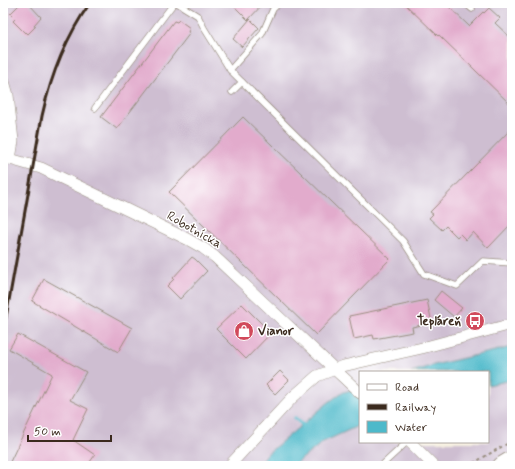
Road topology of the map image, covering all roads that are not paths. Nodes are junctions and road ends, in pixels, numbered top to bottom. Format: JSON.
{"nodes":[{"id":1,"x":175,"y":3,"type":"edge"},
{"id":2,"x":278,"y":3,"type":"edge"},
{"id":3,"x":465,"y":3,"type":"edge"},
{"id":4,"x":472,"y":9,"type":"dead end"},
{"id":5,"x":230,"y":70,"type":"junction"},
{"id":6,"x":3,"y":78,"type":"edge"},
{"id":7,"x":242,"y":82,"type":"junction"},
{"id":8,"x":232,"y":92,"type":"dead end"},
{"id":9,"x":95,"y":108,"type":"dead end"},
{"id":10,"x":6,"y":158,"type":"edge"},
{"id":11,"x":512,"y":263,"type":"edge"},
{"id":12,"x":512,"y":324,"type":"edge"},
{"id":13,"x":335,"y":369,"type":"junction"},
{"id":14,"x":359,"y":392,"type":"edge"},
{"id":15,"x":407,"y":443,"type":"edge"},
{"id":16,"x":409,"y":443,"type":"edge"},
{"id":17,"x":512,"y":460,"type":"edge"},
{"id":18,"x":229,"y":466,"type":"edge"},
{"id":19,"x":381,"y":466,"type":"edge"},
{"id":20,"x":434,"y":466,"type":"edge"},
{"id":21,"x":502,"y":466,"type":"edge"}],
"edges":[{"from":1,"to":5,"type":"lane"},
{"from":1,"to":9,"type":"lane"},
{"from":2,"to":5,"type":"lane"},
{"from":3,"to":4,"type":"lane"},
{"from":5,"to":7,"type":"lane"},
{"from":6,"to":10,"type":"street","name":"Robotnícka"},
{"from":7,"to":8,"type":"lane"},
{"from":7,"to":11,"type":"lane"},
{"from":10,"to":13,"type":"street","name":"Robotnícka"},
{"from":12,"to":13,"type":"street"},
{"from":13,"to":14,"type":"street","name":"Robotnícka"},
{"from":13,"to":18,"type":"street"},
{"from":15,"to":19,"type":"lane"},
{"from":16,"to":20,"type":"street"},
{"from":17,"to":21,"type":"main road"}]}
